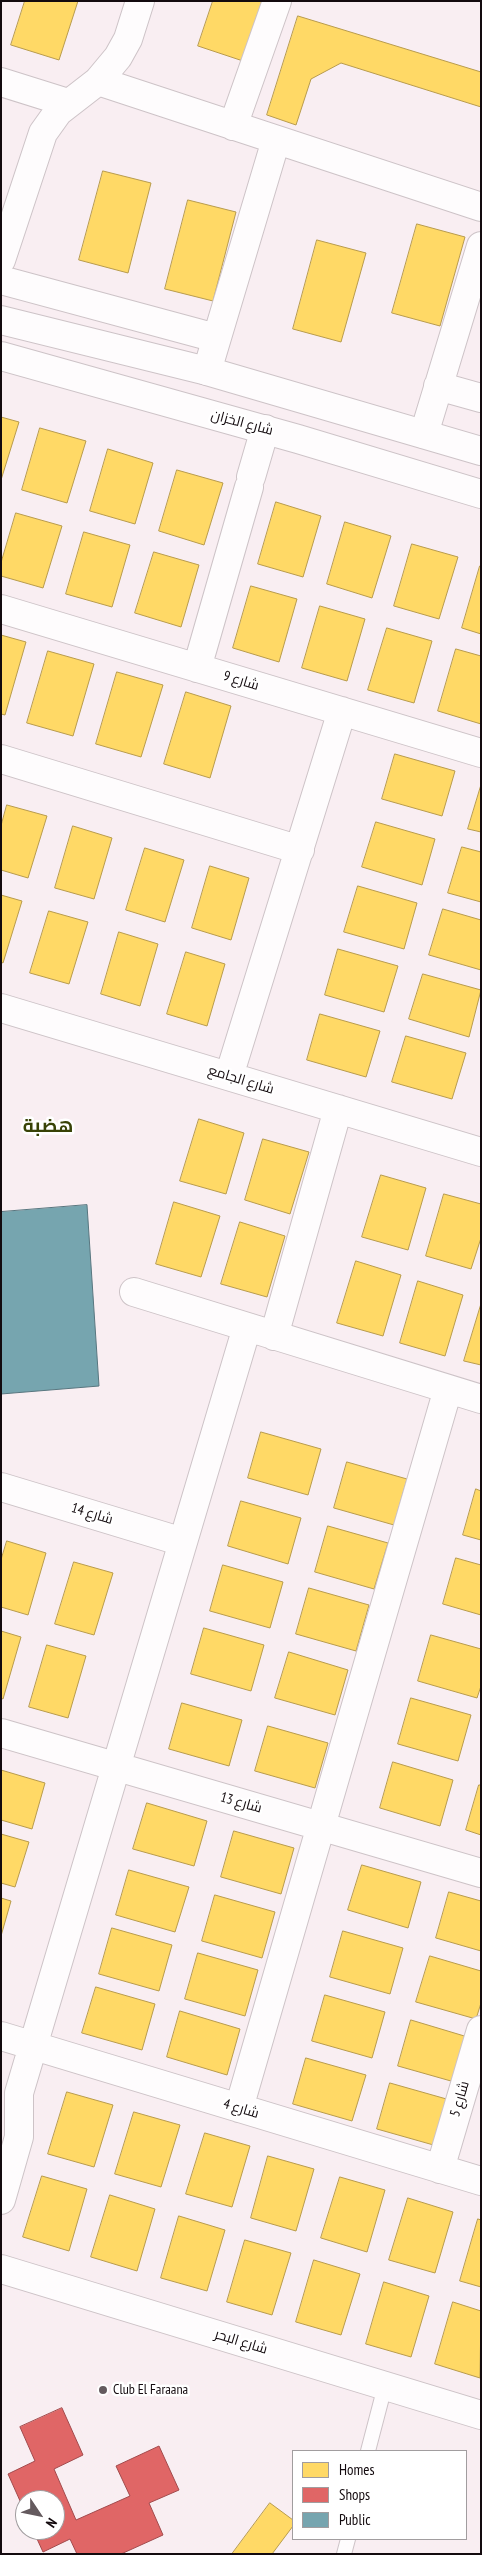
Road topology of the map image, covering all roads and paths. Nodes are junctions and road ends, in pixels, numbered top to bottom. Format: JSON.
{"nodes":[{"id":1,"x":140,"y":1,"type":"edge"},
{"id":2,"x":277,"y":1,"type":"edge"},
{"id":3,"x":98,"y":81,"type":"junction"},
{"id":4,"x":1,"y":82,"type":"edge"},
{"id":5,"x":68,"y":103,"type":"junction"},
{"id":6,"x":233,"y":126,"type":"junction"},
{"id":7,"x":276,"y":140,"type":"junction"},
{"id":8,"x":481,"y":207,"type":"edge"},
{"id":9,"x":481,"y":246,"type":"edge"},
{"id":10,"x":1,"y":260,"type":"edge"},
{"id":11,"x":1,"y":280,"type":"edge"},
{"id":12,"x":1,"y":320,"type":"edge"},
{"id":13,"x":216,"y":338,"type":"junction"},
{"id":14,"x":1,"y":356,"type":"edge"},
{"id":15,"x":207,"y":371,"type":"junction"},
{"id":16,"x":438,"y":386,"type":"junction"},
{"id":17,"x":481,"y":398,"type":"edge"},
{"id":18,"x":265,"y":430,"type":"junction"},
{"id":19,"x":424,"y":434,"type":"junction"},
{"id":20,"x":481,"y":450,"type":"edge"},
{"id":21,"x":481,"y":494,"type":"edge"},
{"id":22,"x":1,"y":609,"type":"edge"},
{"id":23,"x":197,"y":668,"type":"junction"},
{"id":24,"x":342,"y":711,"type":"junction"},
{"id":25,"x":481,"y":753,"type":"edge"},
{"id":26,"x":1,"y":760,"type":"edge"},
{"id":27,"x":300,"y":850,"type":"junction"},
{"id":28,"x":1,"y":1008,"type":"edge"},
{"id":29,"x":229,"y":1076,"type":"junction"},
{"id":30,"x":338,"y":1109,"type":"junction"},
{"id":31,"x":481,"y":1152,"type":"edge"},
{"id":32,"x":134,"y":1292,"type":"dead end"},
{"id":33,"x":247,"y":1327,"type":"junction"},
{"id":34,"x":274,"y":1336,"type":"junction"},
{"id":35,"x":448,"y":1389,"type":"junction"},
{"id":36,"x":481,"y":1400,"type":"edge"},
{"id":37,"x":1,"y":1487,"type":"edge"},
{"id":38,"x":183,"y":1542,"type":"junction"},
{"id":39,"x":1,"y":1733,"type":"edge"},
{"id":40,"x":116,"y":1767,"type":"junction"},
{"id":41,"x":321,"y":1827,"type":"junction"},
{"id":42,"x":481,"y":1873,"type":"edge"},
{"id":43,"x":481,"y":2030,"type":"edge"},
{"id":44,"x":1,"y":2036,"type":"edge"},
{"id":45,"x":33,"y":2045,"type":"junction"},
{"id":46,"x":10,"y":2101,"type":"edge"},
{"id":47,"x":239,"y":2108,"type":"junction"},
{"id":48,"x":440,"y":2169,"type":"junction"},
{"id":49,"x":481,"y":2181,"type":"edge"},
{"id":50,"x":1,"y":2200,"type":"edge"},
{"id":51,"x":1,"y":2269,"type":"edge"},
{"id":52,"x":385,"y":2386,"type":"junction"},
{"id":53,"x":481,"y":2415,"type":"edge"},
{"id":54,"x":368,"y":2450,"type":"edge"},
{"id":55,"x":348,"y":2540,"type":"edge"},
{"id":56,"x":344,"y":2554,"type":"edge"}],
"edges":[{"from":1,"to":3,"type":"street"},
{"from":2,"to":6,"type":"street"},
{"from":3,"to":5,"type":"street"},
{"from":3,"to":6,"type":"street"},
{"from":4,"to":5,"type":"street"},
{"from":5,"to":10,"type":"street"},
{"from":6,"to":7,"type":"street"},
{"from":7,"to":8,"type":"street"},
{"from":7,"to":13,"type":"street"},
{"from":9,"to":16,"type":"street"},
{"from":11,"to":13,"type":"street"},
{"from":12,"to":15,"type":"street"},
{"from":13,"to":15,"type":"street"},
{"from":14,"to":18,"type":"street","name":"شارع الخزان"},
{"from":15,"to":19,"type":"street"},
{"from":16,"to":17,"type":"street"},
{"from":16,"to":19,"type":"street"},
{"from":18,"to":21,"type":"street","name":"شارع الخزان"},
{"from":18,"to":23,"type":"street"},
{"from":19,"to":20,"type":"street"},
{"from":22,"to":23,"type":"street","name":"شارع 9"},
{"from":23,"to":24,"type":"street","name":"شارع 9"},
{"from":24,"to":25,"type":"street","name":"شارع 9"},
{"from":24,"to":27,"type":"street"},
{"from":26,"to":27,"type":"street"},
{"from":27,"to":29,"type":"street"},
{"from":28,"to":29,"type":"street","name":"شارع الجامع"},
{"from":29,"to":30,"type":"street","name":"شارع الجامع"},
{"from":30,"to":31,"type":"street","name":"شارع الجامع"},
{"from":30,"to":34,"type":"street"},
{"from":32,"to":33,"type":"street"},
{"from":33,"to":34,"type":"street"},
{"from":33,"to":38,"type":"street"},
{"from":34,"to":35,"type":"street"},
{"from":35,"to":36,"type":"street"},
{"from":35,"to":41,"type":"street"},
{"from":37,"to":38,"type":"street","name":"شارع 14"},
{"from":38,"to":40,"type":"street"},
{"from":39,"to":40,"type":"street","name":"شارع 13"},
{"from":40,"to":41,"type":"street","name":"شارع 13"},
{"from":40,"to":45,"type":"street"},
{"from":41,"to":42,"type":"street","name":"شارع 13"},
{"from":41,"to":47,"type":"street"},
{"from":43,"to":48,"type":"street","name":"شارع 5"},
{"from":44,"to":45,"type":"street","name":"شارع 4"},
{"from":45,"to":46,"type":"street"},
{"from":45,"to":47,"type":"street","name":"شارع 4"},
{"from":46,"to":50,"type":"street"},
{"from":47,"to":48,"type":"street","name":"شارع 4"},
{"from":48,"to":49,"type":"street","name":"شارع 4"},
{"from":51,"to":52,"type":"street","name":"شارع البحر"},
{"from":52,"to":53,"type":"street","name":"شارع البحر"},
{"from":52,"to":54,"type":"lane"},
{"from":55,"to":56,"type":"lane"}]}
